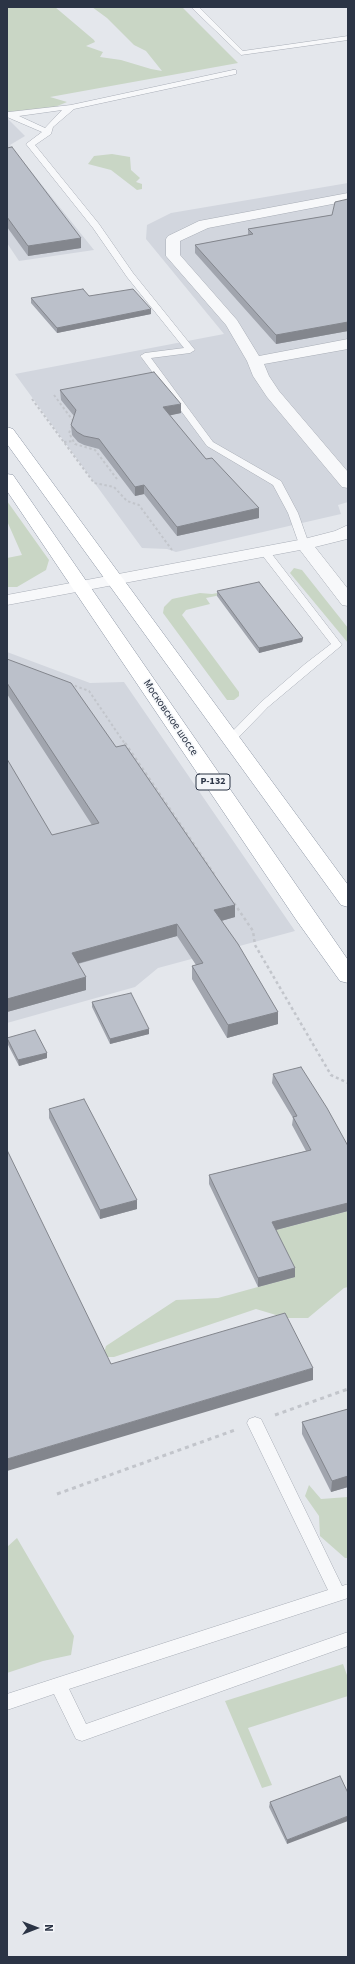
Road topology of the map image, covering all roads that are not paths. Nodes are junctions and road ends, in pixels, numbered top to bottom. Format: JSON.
{"nodes":[{"id":1,"x":194,"y":7,"type":"edge"},
{"id":2,"x":348,"y":38,"type":"edge"},
{"id":3,"x":233,"y":72,"type":"dead end"},
{"id":4,"x":71,"y":107,"type":"junction"},
{"id":5,"x":8,"y":114,"type":"edge"},
{"id":6,"x":48,"y":132,"type":"junction"},
{"id":7,"x":348,"y":197,"type":"edge"},
{"id":8,"x":348,"y":344,"type":"edge"},
{"id":9,"x":255,"y":361,"type":"junction"},
{"id":10,"x":7,"y":432,"type":"edge"},
{"id":11,"x":7,"y":479,"type":"edge"},
{"id":12,"x":348,"y":483,"type":"edge"},
{"id":13,"x":348,"y":530,"type":"edge"},
{"id":14,"x":304,"y":544,"type":"junction"},
{"id":15,"x":264,"y":551,"type":"junction"},
{"id":16,"x":115,"y":579,"type":"junction"},
{"id":17,"x":81,"y":586,"type":"junction"},
{"id":18,"x":7,"y":600,"type":"edge"},
{"id":19,"x":348,"y":601,"type":"edge"},
{"id":20,"x":230,"y":740,"type":"junction"},
{"id":21,"x":348,"y":900,"type":"edge"},
{"id":22,"x":348,"y":976,"type":"edge"},
{"id":23,"x":255,"y":1423,"type":"road end"},
{"id":24,"x":343,"y":1592,"type":"edge"},
{"id":25,"x":348,"y":1639,"type":"edge"},
{"id":26,"x":58,"y":1685,"type":"junction"},
{"id":27,"x":7,"y":1702,"type":"edge"}],
"edges":[{"from":1,"to":2,"type":"lane"},
{"from":3,"to":4,"type":"lane"},
{"from":4,"to":5,"type":"lane"},
{"from":4,"to":6,"type":"lane"},
{"from":5,"to":6,"type":"lane"},
{"from":6,"to":14,"type":"lane"},
{"from":7,"to":9,"type":"street"},
{"from":8,"to":9,"type":"street"},
{"from":9,"to":12,"type":"street"},
{"from":10,"to":16,"type":"highway"},
{"from":11,"to":17,"type":"highway","name":"Московское шоссе","number":"Р-132"},
{"from":13,"to":14,"type":"street"},
{"from":14,"to":15,"type":"street"},
{"from":14,"to":19,"type":"street"},
{"from":15,"to":16,"type":"street"},
{"from":15,"to":20,"type":"lane"},
{"from":16,"to":17,"type":"street"},
{"from":16,"to":20,"type":"highway"},
{"from":17,"to":18,"type":"street"},
{"from":17,"to":22,"type":"highway","name":"Московское шоссе","number":"Р-132"},
{"from":20,"to":21,"type":"highway"},
{"from":23,"to":24,"type":"lane"},
{"from":24,"to":26,"type":"lane"},
{"from":25,"to":26,"type":"lane"},
{"from":26,"to":27,"type":"lane"}]}
